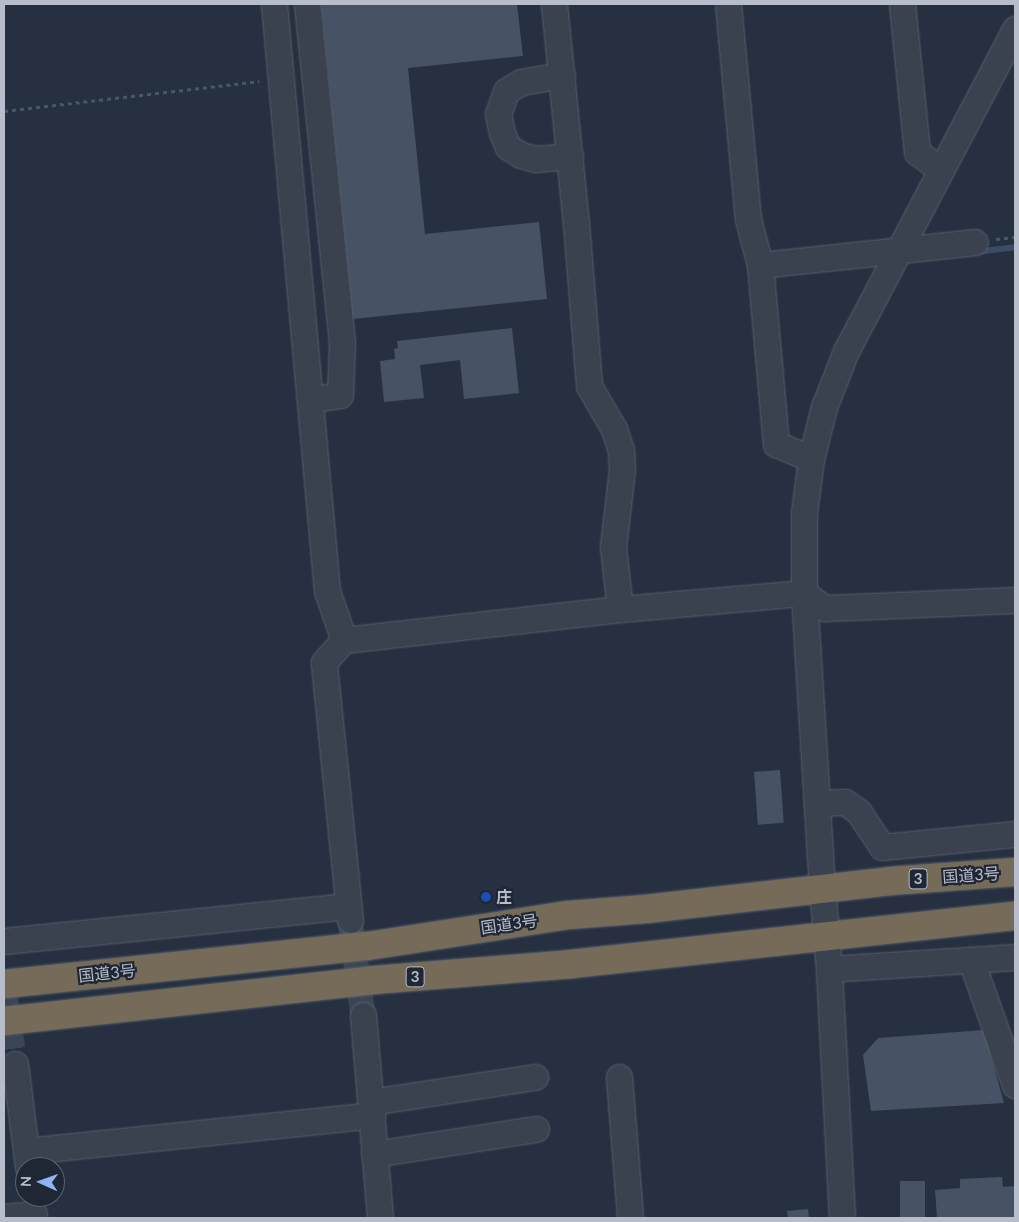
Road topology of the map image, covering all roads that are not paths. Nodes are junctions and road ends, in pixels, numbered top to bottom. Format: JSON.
{"nodes":[{"id":1,"x":274,"y":4,"type":"edge"},
{"id":2,"x":307,"y":4,"type":"edge"},
{"id":3,"x":554,"y":4,"type":"edge"},
{"id":4,"x":728,"y":4,"type":"edge"},
{"id":5,"x":902,"y":4,"type":"edge"},
{"id":6,"x":1015,"y":29,"type":"edge"},
{"id":7,"x":562,"y":75,"type":"junction"},
{"id":8,"x":570,"y":156,"type":"junction"},
{"id":9,"x":942,"y":170,"type":"junction"},
{"id":10,"x":975,"y":242,"type":"dead end"},
{"id":11,"x":899,"y":251,"type":"junction"},
{"id":12,"x":760,"y":265,"type":"junction"},
{"id":13,"x":310,"y":400,"type":"junction"},
{"id":14,"x":811,"y":459,"type":"junction"},
{"id":15,"x":804,"y":593,"type":"junction"},
{"id":16,"x":1015,"y":600,"type":"edge"},
{"id":17,"x":620,"y":609,"type":"junction"},
{"id":18,"x":344,"y":640,"type":"junction"},
{"id":19,"x":817,"y":803,"type":"junction"},
{"id":20,"x":1015,"y":834,"type":"edge"},
{"id":21,"x":1015,"y":872,"type":"edge"},
{"id":22,"x":822,"y":888,"type":"junction"},
{"id":23,"x":1015,"y":916,"type":"edge"},
{"id":24,"x":826,"y":936,"type":"junction"},
{"id":25,"x":4,"y":941,"type":"edge"},
{"id":26,"x":1015,"y":957,"type":"edge"},
{"id":27,"x":971,"y":960,"type":"junction"},
{"id":28,"x":829,"y":969,"type":"junction"},
{"id":29,"x":4,"y":984,"type":"edge"},
{"id":30,"x":363,"y":1015,"type":"tunnel mouth"},
{"id":31,"x":4,"y":1021,"type":"edge"},
{"id":32,"x":15,"y":1064,"type":"tunnel mouth"},
{"id":33,"x":535,"y":1077,"type":"dead end"},
{"id":34,"x":619,"y":1077,"type":"dead end"},
{"id":35,"x":1015,"y":1085,"type":"edge"},
{"id":36,"x":372,"y":1109,"type":"junction"},
{"id":37,"x":13,"y":1122,"type":"edge"},
{"id":38,"x":536,"y":1129,"type":"dead end"},
{"id":39,"x":374,"y":1154,"type":"junction"},
{"id":40,"x":26,"y":1157,"type":"edge"},
{"id":41,"x":41,"y":1157,"type":"edge"},
{"id":42,"x":33,"y":1210,"type":"edge"},
{"id":43,"x":4,"y":1217,"type":"edge"},
{"id":44,"x":380,"y":1218,"type":"edge"},
{"id":45,"x":630,"y":1218,"type":"edge"},
{"id":46,"x":842,"y":1218,"type":"edge"}],
"edges":[{"from":1,"to":13,"type":"street"},
{"from":2,"to":13,"type":"street"},
{"from":3,"to":7,"type":"street"},
{"from":4,"to":12,"type":"street"},
{"from":5,"to":9,"type":"street"},
{"from":6,"to":9,"type":"street"},
{"from":7,"to":8,"type":"street"},
{"from":7,"to":8,"type":"street"},
{"from":8,"to":17,"type":"street"},
{"from":9,"to":11,"type":"street"},
{"from":10,"to":11,"type":"street"},
{"from":11,"to":12,"type":"street"},
{"from":11,"to":14,"type":"street"},
{"from":12,"to":14,"type":"street"},
{"from":13,"to":18,"type":"street"},
{"from":14,"to":15,"type":"street"},
{"from":15,"to":16,"type":"street"},
{"from":15,"to":17,"type":"street"},
{"from":15,"to":19,"type":"street"},
{"from":17,"to":18,"type":"street"},
{"from":18,"to":25,"type":"street"},
{"from":19,"to":20,"type":"street"},
{"from":19,"to":22,"type":"street"},
{"from":21,"to":22,"type":"highway","name":"国道3号","number":"3"},
{"from":22,"to":24,"type":"street"},
{"from":22,"to":29,"type":"highway","name":"国道3号","number":"3"},
{"from":23,"to":24,"type":"highway","number":"3"},
{"from":24,"to":28,"type":"street"},
{"from":24,"to":31,"type":"highway","number":"3"},
{"from":26,"to":27,"type":"street"},
{"from":27,"to":28,"type":"street"},
{"from":27,"to":35,"type":"street"},
{"from":28,"to":46,"type":"street"},
{"from":30,"to":36,"type":"street"},
{"from":32,"to":37,"type":"street"},
{"from":33,"to":36,"type":"street"},
{"from":34,"to":45,"type":"street"},
{"from":36,"to":39,"type":"street"},
{"from":36,"to":41,"type":"street"},
{"from":37,"to":40,"type":"street"},
{"from":38,"to":39,"type":"street"},
{"from":39,"to":44,"type":"street"},
{"from":42,"to":43,"type":"street"}]}
